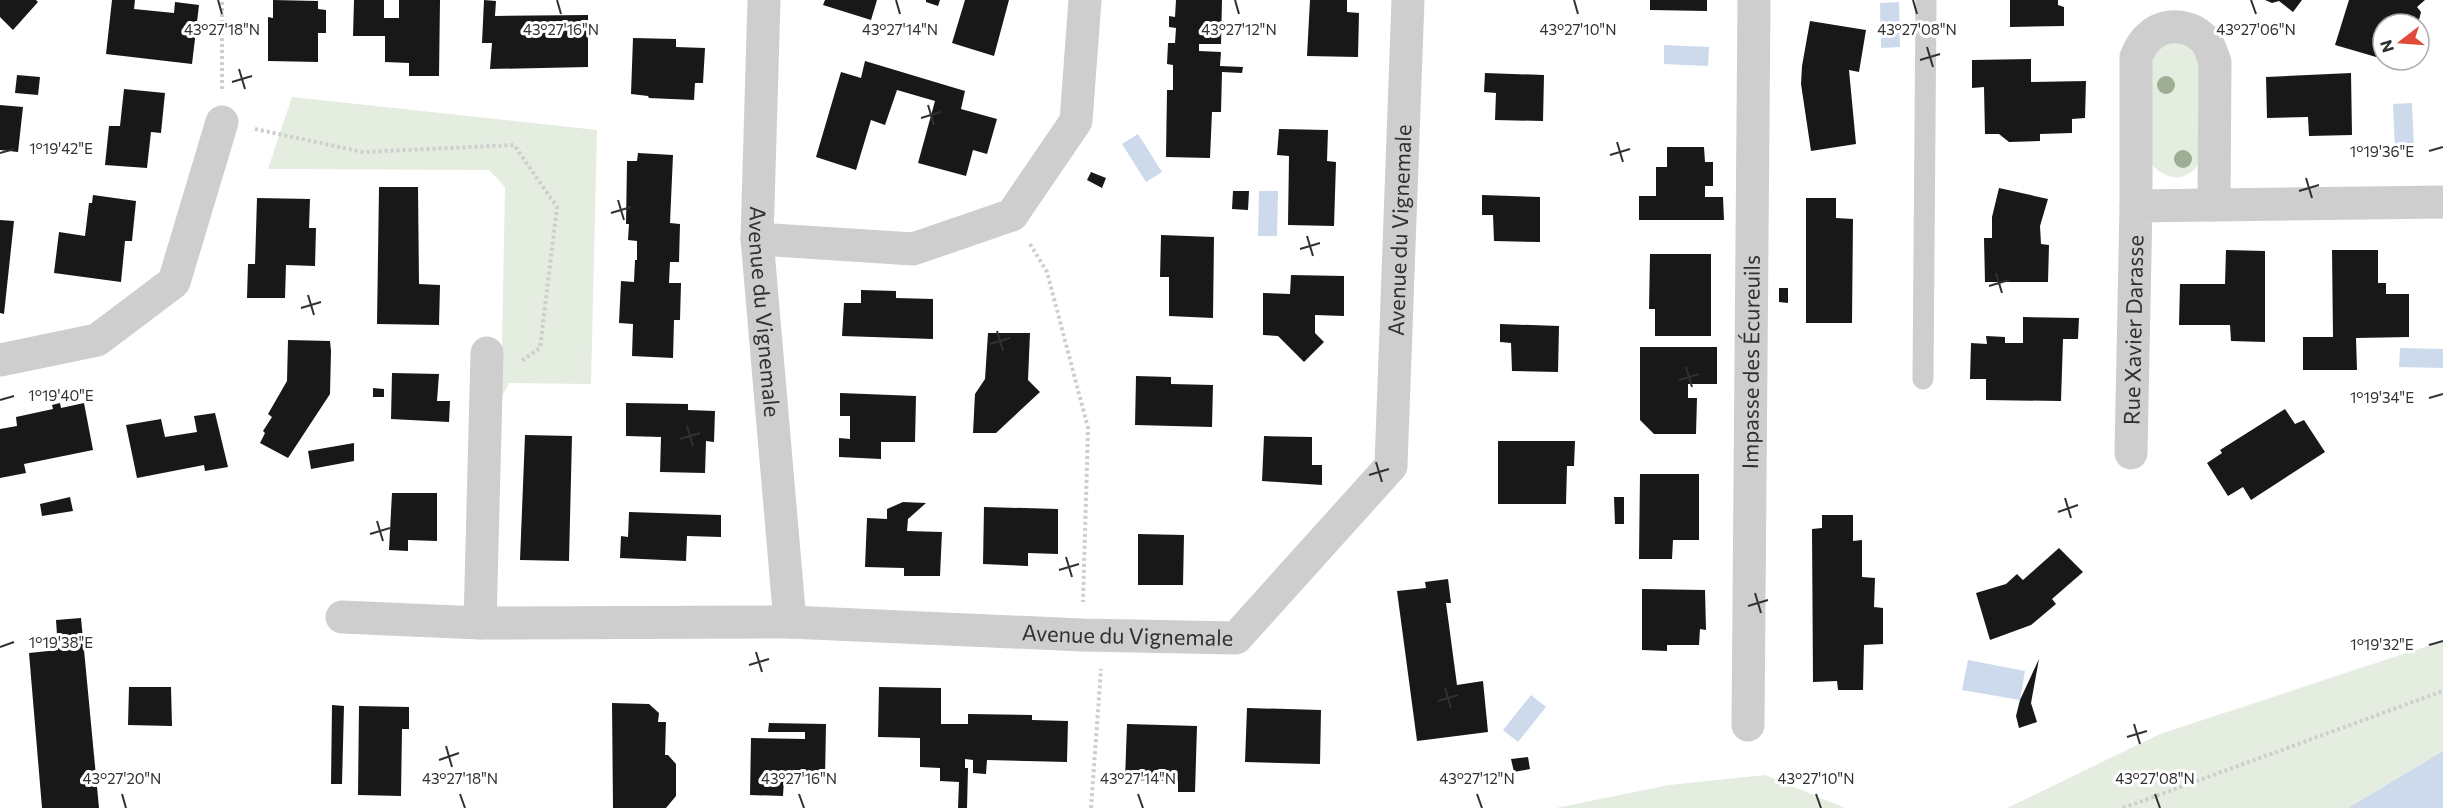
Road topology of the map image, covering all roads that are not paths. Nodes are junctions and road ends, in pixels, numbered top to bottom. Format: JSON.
{"nodes":[{"id":1,"x":764,"y":0,"type":"edge"},
{"id":2,"x":1085,"y":0,"type":"edge"},
{"id":3,"x":1408,"y":0,"type":"edge"},
{"id":4,"x":1754,"y":0,"type":"edge"},
{"id":5,"x":1926,"y":0,"type":"edge"},
{"id":6,"x":222,"y":122,"type":"road end"},
{"id":7,"x":2443,"y":202,"type":"edge"},
{"id":8,"x":2214,"y":205,"type":"junction"},
{"id":9,"x":2136,"y":206,"type":"junction"},
{"id":10,"x":757,"y":239,"type":"junction"},
{"id":11,"x":487,"y":353,"type":"dead end"},
{"id":12,"x":0,"y":360,"type":"edge"},
{"id":13,"x":1923,"y":380,"type":"dead end"},
{"id":14,"x":2131,"y":453,"type":"dead end"},
{"id":15,"x":342,"y":617,"type":"dead end"},
{"id":16,"x":790,"y":622,"type":"junction"},
{"id":17,"x":480,"y":623,"type":"junction"},
{"id":18,"x":1748,"y":725,"type":"dead end"}],
"edges":[{"from":1,"to":10,"type":"street","name":"Avenue du Vignemale"},
{"from":2,"to":10,"type":"street"},
{"from":3,"to":16,"type":"street","name":"Avenue du Vignemale"},
{"from":4,"to":18,"type":"street","name":"Impasse des Écureuils"},
{"from":5,"to":13,"type":"lane"},
{"from":6,"to":12,"type":"street"},
{"from":7,"to":8,"type":"street","name":"Rue Xavier Darasse"},
{"from":8,"to":9,"type":"street","name":"Rue Xavier Darasse"},
{"from":8,"to":9,"type":"street","name":"Rue Xavier Darasse"},
{"from":9,"to":14,"type":"street","name":"Rue Xavier Darasse"},
{"from":10,"to":16,"type":"street","name":"Avenue du Vignemale"},
{"from":11,"to":17,"type":"street"},
{"from":15,"to":17,"type":"street","name":"Avenue du Vignemale"},
{"from":16,"to":17,"type":"street","name":"Avenue du Vignemale"}]}
